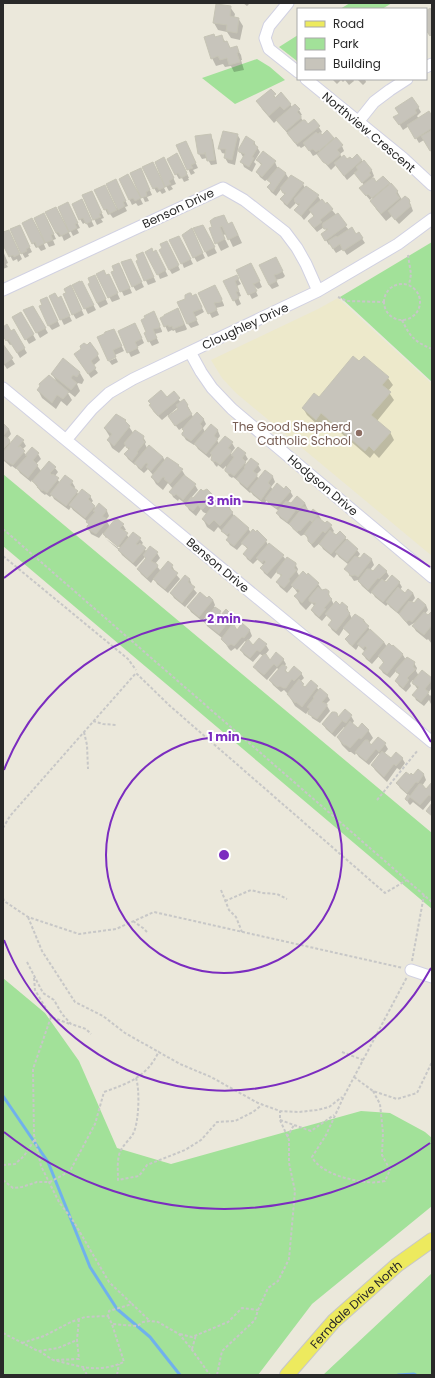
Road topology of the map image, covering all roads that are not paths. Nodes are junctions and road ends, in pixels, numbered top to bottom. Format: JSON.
{"nodes":[{"id":1,"x":288,"y":3,"type":"edge"},
{"id":2,"x":297,"y":71,"type":"edge"},
{"id":3,"x":307,"y":80,"type":"edge"},
{"id":4,"x":405,"y":80,"type":"edge"},
{"id":5,"x":358,"y":122,"type":"junction"},
{"id":6,"x":432,"y":185,"type":"edge"},
{"id":7,"x":432,"y":220,"type":"edge"},
{"id":8,"x":3,"y":290,"type":"edge"},
{"id":9,"x":318,"y":291,"type":"junction"},
{"id":10,"x":190,"y":352,"type":"junction"},
{"id":11,"x":3,"y":388,"type":"edge"},
{"id":12,"x":66,"y":440,"type":"junction"},
{"id":13,"x":432,"y":576,"type":"edge"},
{"id":14,"x":432,"y":742,"type":"edge"},
{"id":15,"x":410,"y":970,"type":"road end"},
{"id":16,"x":432,"y":977,"type":"edge"},
{"id":17,"x":432,"y":1240,"type":"edge"},
{"id":18,"x":287,"y":1375,"type":"edge"}],
"edges":[{"from":1,"to":2,"type":"street"},
{"from":3,"to":5,"type":"street","name":"Northview Crescent"},
{"from":4,"to":5,"type":"street"},
{"from":5,"to":6,"type":"street","name":"Northview Crescent"},
{"from":7,"to":9,"type":"street","name":"Cloughley Drive"},
{"from":8,"to":9,"type":"street","name":"Benson Drive"},
{"from":9,"to":10,"type":"street","name":"Cloughley Drive"},
{"from":10,"to":12,"type":"street","name":"Cloughley Drive"},
{"from":10,"to":13,"type":"street","name":"Hodgson Drive"},
{"from":11,"to":12,"type":"street","name":"Benson Drive"},
{"from":12,"to":14,"type":"street","name":"Benson Drive"},
{"from":15,"to":16,"type":"street"},
{"from":17,"to":18,"type":"main road","name":"Ferndale Drive North"}]}
